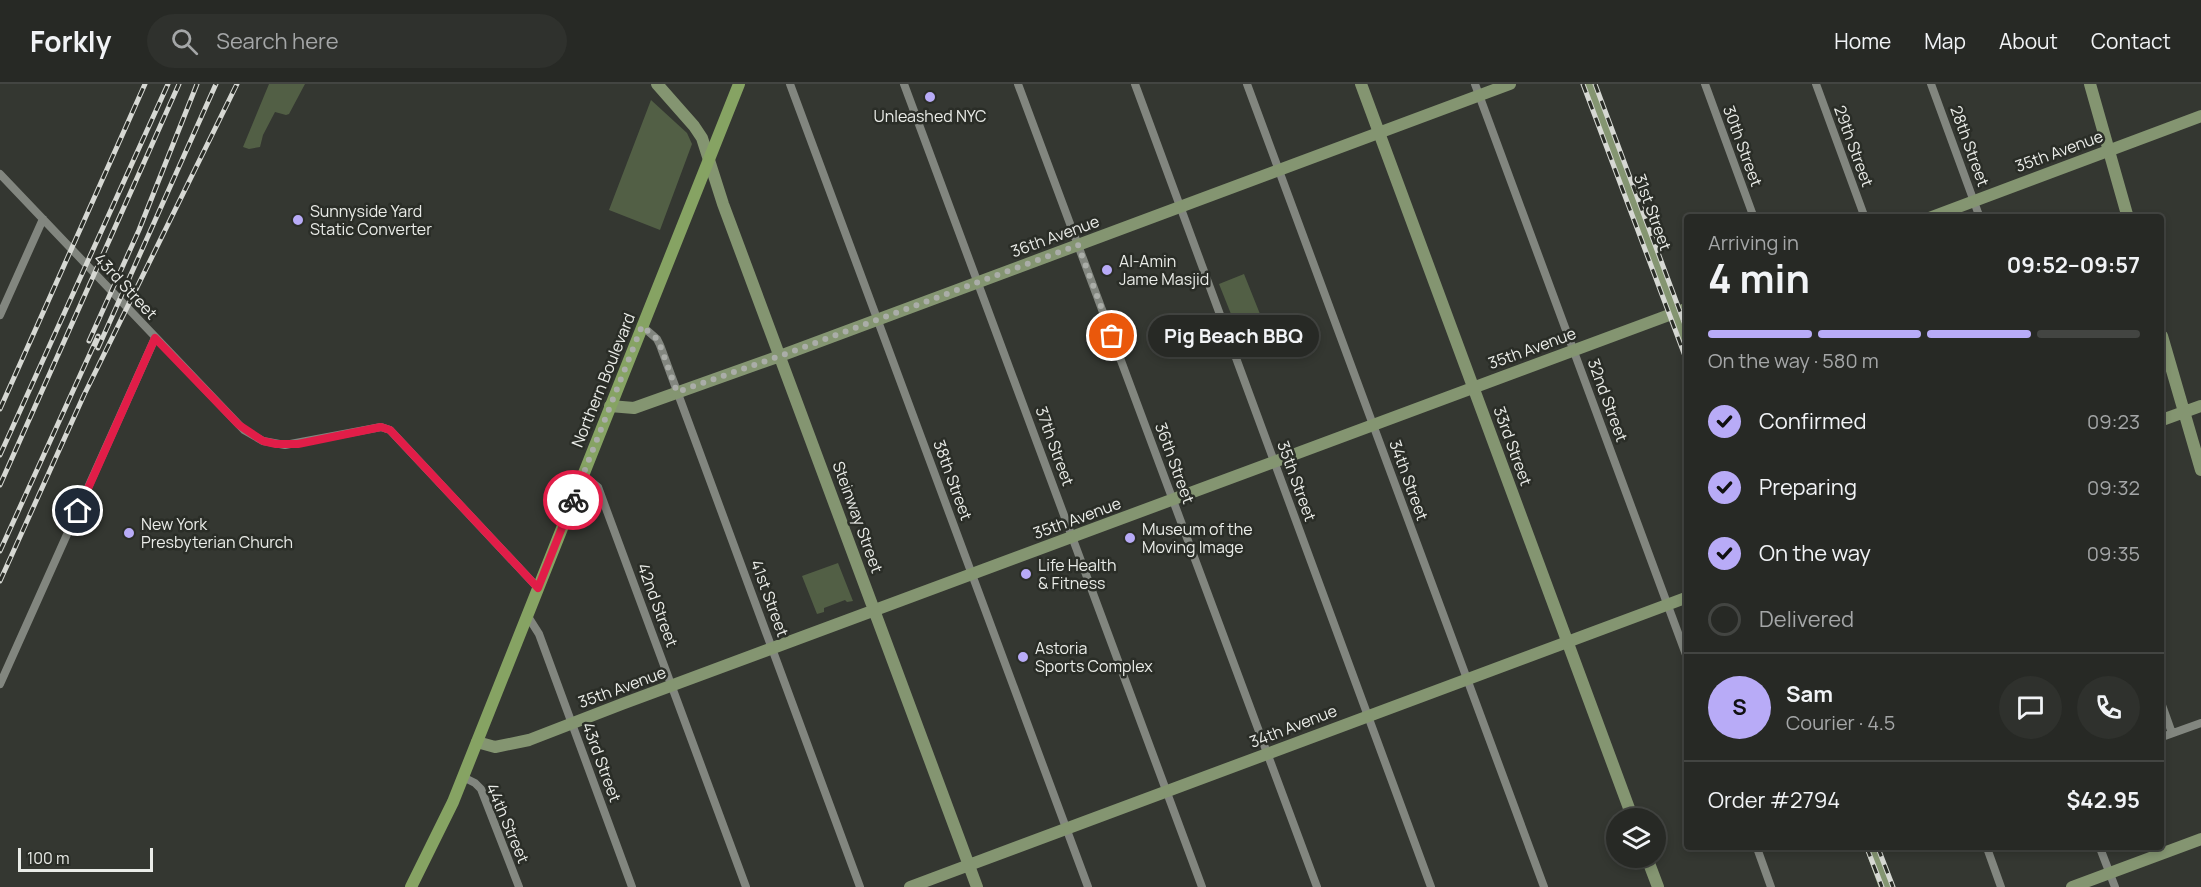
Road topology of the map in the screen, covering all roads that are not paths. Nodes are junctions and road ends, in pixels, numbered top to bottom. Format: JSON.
{"nodes":[{"id":1,"x":739,"y":84,"type":"edge"},
{"id":2,"x":790,"y":84,"type":"edge"},
{"id":3,"x":904,"y":84,"type":"edge"},
{"id":4,"x":1018,"y":84,"type":"edge"},
{"id":5,"x":1135,"y":84,"type":"edge"},
{"id":6,"x":1247,"y":84,"type":"edge"},
{"id":7,"x":1362,"y":84,"type":"edge"},
{"id":8,"x":1510,"y":84,"type":"edge"},
{"id":9,"x":1588,"y":84,"type":"edge"},
{"id":10,"x":1705,"y":84,"type":"edge"},
{"id":11,"x":1816,"y":84,"type":"edge"},
{"id":12,"x":1931,"y":84,"type":"edge"},
{"id":13,"x":2090,"y":84,"type":"edge"},
{"id":14,"x":660,"y":87,"type":"edge"},
{"id":15,"x":1477,"y":90,"type":"edge"},
{"id":16,"x":2201,"y":116,"type":"edge"},
{"id":17,"x":1379,"y":133,"type":"junction"},
{"id":18,"x":2109,"y":151,"type":"junction"},
{"id":19,"x":709,"y":159,"type":"junction"},
{"id":20,"x":1279,"y":170,"type":"junction"},
{"id":21,"x":0,"y":174,"type":"edge"},
{"id":22,"x":1974,"y":201,"type":"junction"},
{"id":23,"x":1180,"y":207,"type":"junction"},
{"id":24,"x":1753,"y":214,"type":"edge"},
{"id":25,"x":1864,"y":214,"type":"edge"},
{"id":26,"x":1940,"y":214,"type":"edge"},
{"id":27,"x":1979,"y":214,"type":"edge"},
{"id":28,"x":2127,"y":214,"type":"edge"},
{"id":29,"x":43,"y":219,"type":"junction"},
{"id":30,"x":1078,"y":245,"type":"junction"},
{"id":31,"x":979,"y":282,"type":"junction"},
{"id":32,"x":1684,"y":309,"type":"edge"},
{"id":33,"x":1673,"y":313,"type":"junction"},
{"id":34,"x":0,"y":315,"type":"edge"},
{"id":35,"x":878,"y":320,"type":"junction"},
{"id":36,"x":642,"y":326,"type":"junction"},
{"id":37,"x":155,"y":338,"type":"junction"},
{"id":38,"x":1684,"y":341,"type":"edge"},
{"id":39,"x":2164,"y":343,"type":"edge"},
{"id":40,"x":1573,"y":350,"type":"junction"},
{"id":41,"x":780,"y":356,"type":"junction"},
{"id":42,"x":1473,"y":387,"type":"junction"},
{"id":43,"x":677,"y":392,"type":"junction"},
{"id":44,"x":610,"y":406,"type":"junction"},
{"id":45,"x":2201,"y":406,"type":"edge"},
{"id":46,"x":2184,"y":412,"type":"junction"},
{"id":47,"x":2164,"y":419,"type":"edge"},
{"id":48,"x":1373,"y":425,"type":"junction"},
{"id":49,"x":1274,"y":462,"type":"junction"},
{"id":50,"x":2201,"y":470,"type":"edge"},
{"id":51,"x":583,"y":475,"type":"junction"},
{"id":52,"x":1173,"y":500,"type":"junction"},
{"id":53,"x":1073,"y":537,"type":"junction"},
{"id":54,"x":972,"y":574,"type":"junction"},
{"id":55,"x":538,"y":588,"type":"junction"},
{"id":56,"x":1684,"y":598,"type":"edge"},
{"id":57,"x":1667,"y":604,"type":"junction"},
{"id":58,"x":875,"y":611,"type":"junction"},
{"id":59,"x":527,"y":615,"type":"junction"},
{"id":60,"x":1567,"y":642,"type":"junction"},
{"id":61,"x":772,"y":649,"type":"junction"},
{"id":62,"x":1684,"y":649,"type":"edge"},
{"id":63,"x":1467,"y":679,"type":"junction"},
{"id":64,"x":0,"y":684,"type":"edge"},
{"id":65,"x":672,"y":686,"type":"junction"},
{"id":66,"x":2164,"y":711,"type":"edge"},
{"id":67,"x":1368,"y":716,"type":"junction"},
{"id":68,"x":572,"y":723,"type":"junction"},
{"id":69,"x":2201,"y":723,"type":"edge"},
{"id":70,"x":2172,"y":733,"type":"junction"},
{"id":71,"x":2164,"y":736,"type":"edge"},
{"id":72,"x":477,"y":742,"type":"junction"},
{"id":73,"x":1266,"y":754,"type":"junction"},
{"id":74,"x":463,"y":777,"type":"junction"},
{"id":75,"x":1167,"y":791,"type":"junction"},
{"id":76,"x":1629,"y":808,"type":"edge"},
{"id":77,"x":1066,"y":829,"type":"junction"},
{"id":78,"x":2201,"y":839,"type":"edge"},
{"id":79,"x":1758,"y":850,"type":"edge"},
{"id":80,"x":1872,"y":850,"type":"edge"},
{"id":81,"x":1988,"y":850,"type":"edge"},
{"id":82,"x":2101,"y":850,"type":"edge"},
{"id":83,"x":969,"y":865,"type":"junction"},
{"id":84,"x":1651,"y":868,"type":"edge"},
{"id":85,"x":2110,"y":873,"type":"junction"},
{"id":86,"x":411,"y":887,"type":"edge"},
{"id":87,"x":519,"y":887,"type":"edge"},
{"id":88,"x":632,"y":887,"type":"edge"},
{"id":89,"x":746,"y":887,"type":"edge"},
{"id":90,"x":860,"y":887,"type":"edge"},
{"id":91,"x":910,"y":887,"type":"edge"},
{"id":92,"x":976,"y":887,"type":"edge"},
{"id":93,"x":1088,"y":887,"type":"edge"},
{"id":94,"x":1202,"y":887,"type":"edge"},
{"id":95,"x":1317,"y":887,"type":"edge"},
{"id":96,"x":1431,"y":887,"type":"edge"},
{"id":97,"x":1544,"y":887,"type":"edge"},
{"id":98,"x":1658,"y":887,"type":"edge"},
{"id":99,"x":1771,"y":887,"type":"edge"},
{"id":100,"x":1885,"y":887,"type":"edge"},
{"id":101,"x":2001,"y":887,"type":"edge"},
{"id":102,"x":2072,"y":887,"type":"edge"},
{"id":103,"x":2115,"y":887,"type":"edge"}],
"edges":[{"from":1,"to":19,"type":"main road","name":"Northern Boulevard"},
{"from":2,"to":35,"type":"street","name":"38th Street"},
{"from":3,"to":31,"type":"street","name":"37th Street"},
{"from":4,"to":30,"type":"street","name":"36th Street"},
{"from":5,"to":23,"type":"street","name":"35th Street"},
{"from":6,"to":20,"type":"street","name":"34th Street"},
{"from":7,"to":17,"type":"street","name":"33rd Street"},
{"from":8,"to":15,"type":"street","name":"36th Avenue"},
{"from":9,"to":33,"type":"street","name":"31st Street"},
{"from":10,"to":24,"type":"street","name":"30th Street"},
{"from":11,"to":25,"type":"street","name":"29th Street"},
{"from":12,"to":22,"type":"street","name":"28th Street"},
{"from":13,"to":18,"type":"street"},
{"from":14,"to":19,"type":"street","name":"Steinway Street"},
{"from":15,"to":17,"type":"street","name":"36th Avenue"},
{"from":15,"to":40,"type":"street","name":"32nd Street"},
{"from":16,"to":18,"type":"street","name":"35th Avenue"},
{"from":17,"to":20,"type":"street","name":"36th Avenue"},
{"from":17,"to":42,"type":"street","name":"33rd Street"},
{"from":18,"to":22,"type":"street","name":"35th Avenue"},
{"from":18,"to":28,"type":"street"},
{"from":19,"to":36,"type":"main road","name":"Northern Boulevard"},
{"from":19,"to":41,"type":"street","name":"Steinway Street"},
{"from":20,"to":23,"type":"street","name":"36th Avenue"},
{"from":20,"to":48,"type":"street","name":"34th Street"},
{"from":21,"to":29,"type":"street","name":"43rd Street"},
{"from":22,"to":26,"type":"street","name":"35th Avenue"},
{"from":22,"to":27,"type":"street","name":"28th Street"},
{"from":23,"to":30,"type":"street","name":"36th Avenue"},
{"from":23,"to":49,"type":"street","name":"35th Street"},
{"from":29,"to":34,"type":"street"},
{"from":29,"to":37,"type":"street","name":"43rd Street"},
{"from":30,"to":31,"type":"street","name":"36th Avenue"},
{"from":30,"to":52,"type":"street","name":"36th Street"},
{"from":31,"to":35,"type":"street","name":"36th Avenue"},
{"from":31,"to":53,"type":"street","name":"37th Street"},
{"from":32,"to":33,"type":"street","name":"35th Avenue"},
{"from":33,"to":38,"type":"street","name":"31st Street"},
{"from":33,"to":40,"type":"street","name":"35th Avenue"},
{"from":35,"to":41,"type":"street","name":"36th Avenue"},
{"from":35,"to":54,"type":"street","name":"38th Street"},
{"from":36,"to":43,"type":"street","name":"41st Street"},
{"from":36,"to":44,"type":"main road","name":"Northern Boulevard"},
{"from":37,"to":55,"type":"street","name":"43rd Street"},
{"from":37,"to":64,"type":"street"},
{"from":39,"to":46,"type":"street"},
{"from":40,"to":42,"type":"street","name":"35th Avenue"},
{"from":40,"to":57,"type":"street","name":"32nd Street"},
{"from":41,"to":43,"type":"street","name":"36th Avenue"},
{"from":41,"to":58,"type":"street","name":"Steinway Street"},
{"from":42,"to":48,"type":"street","name":"35th Avenue"},
{"from":42,"to":60,"type":"street","name":"33rd Street"},
{"from":43,"to":44,"type":"street","name":"36th Avenue"},
{"from":43,"to":61,"type":"street","name":"41st Street"},
{"from":44,"to":51,"type":"main road","name":"Northern Boulevard"},
{"from":45,"to":46,"type":"street"},
{"from":46,"to":47,"type":"street"},
{"from":46,"to":50,"type":"street"},
{"from":48,"to":49,"type":"street","name":"35th Avenue"},
{"from":48,"to":63,"type":"street","name":"34th Street"},
{"from":49,"to":52,"type":"street","name":"35th Avenue"},
{"from":49,"to":67,"type":"street","name":"35th Street"},
{"from":51,"to":55,"type":"main road","name":"Northern Boulevard"},
{"from":51,"to":65,"type":"street","name":"42nd Street"},
{"from":52,"to":53,"type":"street","name":"35th Avenue"},
{"from":52,"to":73,"type":"street","name":"36th Street"},
{"from":53,"to":54,"type":"street","name":"35th Avenue"},
{"from":53,"to":75,"type":"street","name":"37th Street"},
{"from":54,"to":58,"type":"street","name":"35th Avenue"},
{"from":54,"to":77,"type":"street","name":"38th Street"},
{"from":55,"to":59,"type":"main road","name":"Northern Boulevard"},
{"from":56,"to":57,"type":"street","name":"34th Avenue"},
{"from":57,"to":60,"type":"street","name":"34th Avenue"},
{"from":57,"to":62,"type":"street","name":"32nd Street"},
{"from":58,"to":61,"type":"street","name":"35th Avenue"},
{"from":58,"to":83,"type":"street","name":"Steinway Street"},
{"from":59,"to":68,"type":"street","name":"43rd Street"},
{"from":59,"to":72,"type":"main road","name":"Northern Boulevard"},
{"from":60,"to":63,"type":"street","name":"34th Avenue"},
{"from":60,"to":76,"type":"street","name":"33rd Street"},
{"from":61,"to":65,"type":"street","name":"35th Avenue"},
{"from":61,"to":90,"type":"street","name":"41st Street"},
{"from":63,"to":67,"type":"street","name":"34th Avenue"},
{"from":63,"to":97,"type":"street","name":"34th Street"},
{"from":65,"to":68,"type":"street","name":"35th Avenue"},
{"from":65,"to":89,"type":"street","name":"42nd Street"},
{"from":66,"to":70,"type":"street"},
{"from":67,"to":73,"type":"street","name":"34th Avenue"},
{"from":67,"to":96,"type":"street","name":"35th Street"},
{"from":68,"to":72,"type":"street","name":"35th Avenue"},
{"from":68,"to":88,"type":"street","name":"43rd Street"},
{"from":69,"to":70,"type":"street"},
{"from":70,"to":71,"type":"street"},
{"from":72,"to":74,"type":"main road","name":"Northern Boulevard"},
{"from":73,"to":75,"type":"street","name":"34th Avenue"},
{"from":73,"to":95,"type":"street","name":"36th Street"},
{"from":74,"to":86,"type":"main road","name":"Northern Boulevard"},
{"from":74,"to":87,"type":"street","name":"44th Street"},
{"from":75,"to":77,"type":"street","name":"34th Avenue"},
{"from":75,"to":94,"type":"street","name":"37th Street"},
{"from":77,"to":83,"type":"street","name":"34th Avenue"},
{"from":77,"to":93,"type":"street","name":"38th Street"},
{"from":78,"to":85,"type":"street"},
{"from":79,"to":99,"type":"street"},
{"from":80,"to":100,"type":"street"},
{"from":81,"to":101,"type":"street"},
{"from":82,"to":85,"type":"street"},
{"from":83,"to":91,"type":"street","name":"34th Avenue"},
{"from":83,"to":92,"type":"street","name":"Steinway Street"},
{"from":84,"to":98,"type":"street"},
{"from":85,"to":102,"type":"street"},
{"from":85,"to":103,"type":"street"}]}
